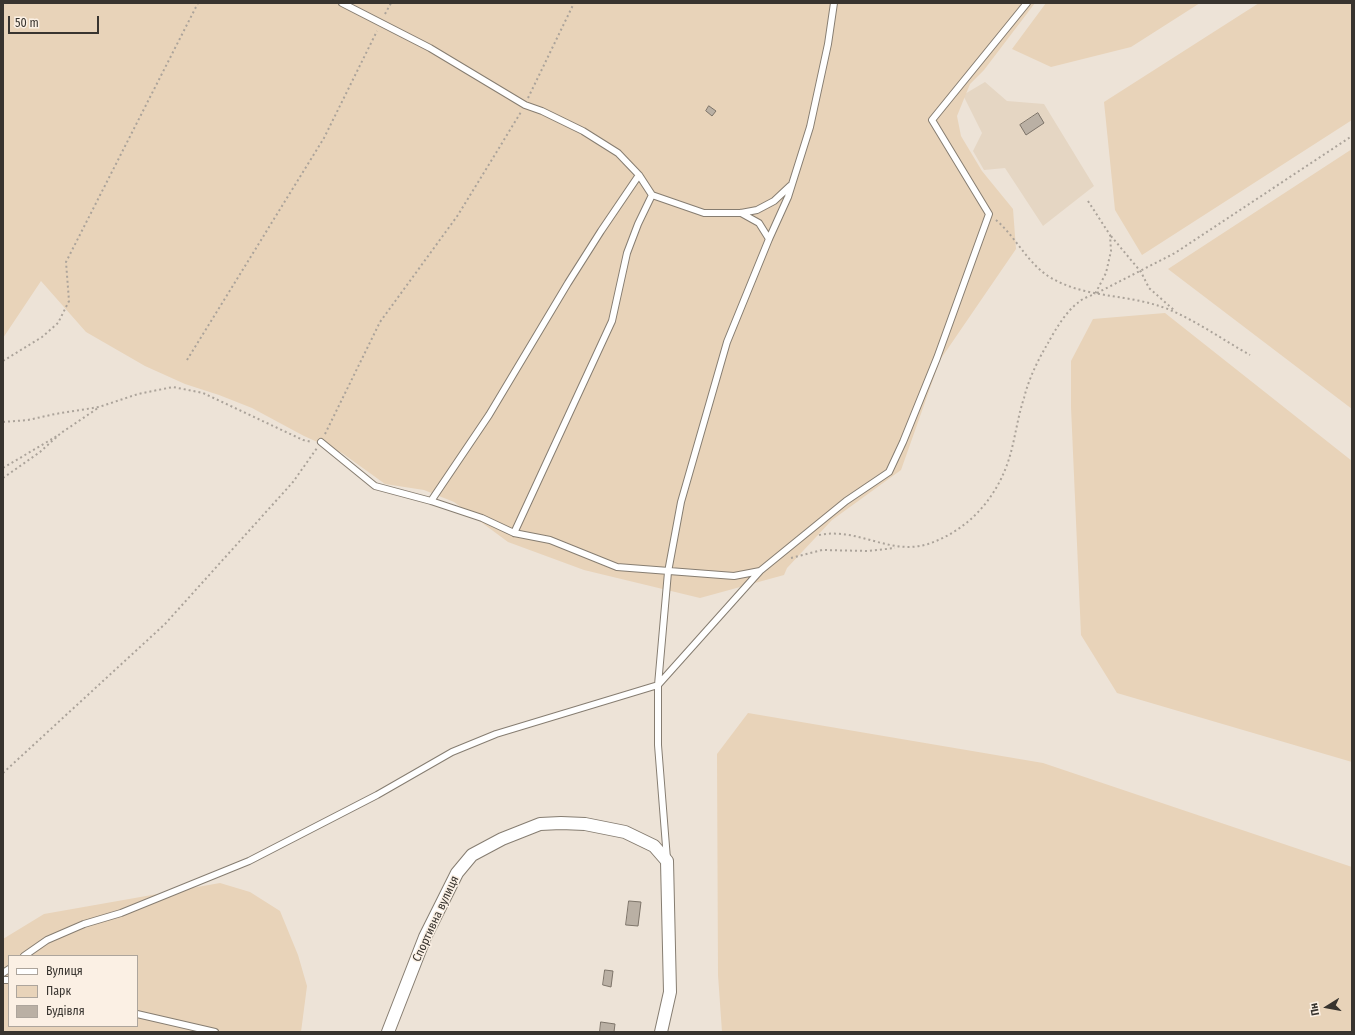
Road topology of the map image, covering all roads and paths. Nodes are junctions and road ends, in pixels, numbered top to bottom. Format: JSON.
{"nodes":[{"id":1,"x":198,"y":3,"type":"edge"},
{"id":2,"x":342,"y":3,"type":"edge"},
{"id":3,"x":391,"y":3,"type":"edge"},
{"id":4,"x":574,"y":3,"type":"edge"},
{"id":5,"x":834,"y":3,"type":"edge"},
{"id":6,"x":1027,"y":3,"type":"edge"},
{"id":7,"x":381,"y":23,"type":"junction"},
{"id":8,"x":525,"y":105,"type":"junction"},
{"id":9,"x":1352,"y":136,"type":"edge"},
{"id":10,"x":639,"y":175,"type":"junction"},
{"id":11,"x":792,"y":185,"type":"junction"},
{"id":12,"x":652,"y":195,"type":"junction"},
{"id":13,"x":1088,"y":202,"type":"dead end"},
{"id":14,"x":741,"y":213,"type":"junction"},
{"id":15,"x":989,"y":214,"type":"junction"},
{"id":16,"x":1110,"y":235,"type":"junction"},
{"id":17,"x":769,"y":239,"type":"junction"},
{"id":18,"x":1141,"y":272,"type":"junction"},
{"id":19,"x":1095,"y":294,"type":"junction"},
{"id":20,"x":1178,"y":314,"type":"junction"},
{"id":21,"x":1250,"y":355,"type":"dead end"},
{"id":22,"x":187,"y":360,"type":"dead end"},
{"id":23,"x":3,"y":361,"type":"edge"},
{"id":24,"x":99,"y":407,"type":"junction"},
{"id":25,"x":3,"y":422,"type":"edge"},
{"id":26,"x":61,"y":434,"type":"junction"},
{"id":27,"x":321,"y":442,"type":"junction"},
{"id":28,"x":3,"y":468,"type":"edge"},
{"id":29,"x":3,"y":478,"type":"edge"},
{"id":30,"x":431,"y":501,"type":"junction"},
{"id":31,"x":514,"y":533,"type":"junction"},
{"id":32,"x":800,"y":539,"type":"junction"},
{"id":33,"x":897,"y":548,"type":"junction"},
{"id":34,"x":788,"y":559,"type":"dead end"},
{"id":35,"x":760,"y":571,"type":"junction"},
{"id":36,"x":668,"y":572,"type":"junction"},
{"id":37,"x":658,"y":686,"type":"junction"},
{"id":38,"x":3,"y":774,"type":"edge"},
{"id":39,"x":667,"y":861,"type":"junction"},
{"id":40,"x":25,"y":955,"type":"edge"},
{"id":41,"x":138,"y":1014,"type":"edge"},
{"id":42,"x":215,"y":1032,"type":"edge"},
{"id":43,"x":388,"y":1032,"type":"edge"},
{"id":44,"x":661,"y":1032,"type":"edge"}],
"edges":[{"from":1,"to":23,"type":"path"},
{"from":2,"to":7,"type":"lane"},
{"from":3,"to":7,"type":"path"},
{"from":4,"to":8,"type":"path"},
{"from":5,"to":11,"type":"lane"},
{"from":6,"to":15,"type":"lane"},
{"from":7,"to":8,"type":"lane"},
{"from":7,"to":22,"type":"path"},
{"from":8,"to":10,"type":"lane"},
{"from":8,"to":27,"type":"path"},
{"from":9,"to":18,"type":"path"},
{"from":10,"to":12,"type":"lane"},
{"from":10,"to":30,"type":"lane"},
{"from":11,"to":14,"type":"lane"},
{"from":11,"to":17,"type":"lane"},
{"from":12,"to":14,"type":"lane"},
{"from":12,"to":31,"type":"lane"},
{"from":13,"to":16,"type":"path"},
{"from":14,"to":17,"type":"lane"},
{"from":15,"to":19,"type":"path"},
{"from":15,"to":32,"type":"lane"},
{"from":16,"to":18,"type":"path"},
{"from":16,"to":19,"type":"path"},
{"from":17,"to":36,"type":"lane"},
{"from":18,"to":19,"type":"path"},
{"from":18,"to":20,"type":"path"},
{"from":19,"to":20,"type":"path"},
{"from":19,"to":33,"type":"path"},
{"from":20,"to":21,"type":"path"},
{"from":24,"to":25,"type":"path"},
{"from":24,"to":26,"type":"path"},
{"from":24,"to":27,"type":"path"},
{"from":26,"to":28,"type":"path"},
{"from":26,"to":29,"type":"path"},
{"from":27,"to":30,"type":"lane"},
{"from":27,"to":38,"type":"path"},
{"from":30,"to":31,"type":"lane"},
{"from":31,"to":36,"type":"lane"},
{"from":32,"to":33,"type":"path"},
{"from":32,"to":35,"type":"lane"},
{"from":33,"to":34,"type":"path"},
{"from":35,"to":36,"type":"lane"},
{"from":35,"to":37,"type":"lane"},
{"from":36,"to":37,"type":"lane"},
{"from":37,"to":39,"type":"lane"},
{"from":37,"to":40,"type":"lane"},
{"from":39,"to":43,"type":"street","name":"Спортивна вулиця"},
{"from":39,"to":44,"type":"street"},
{"from":41,"to":42,"type":"lane"}]}
